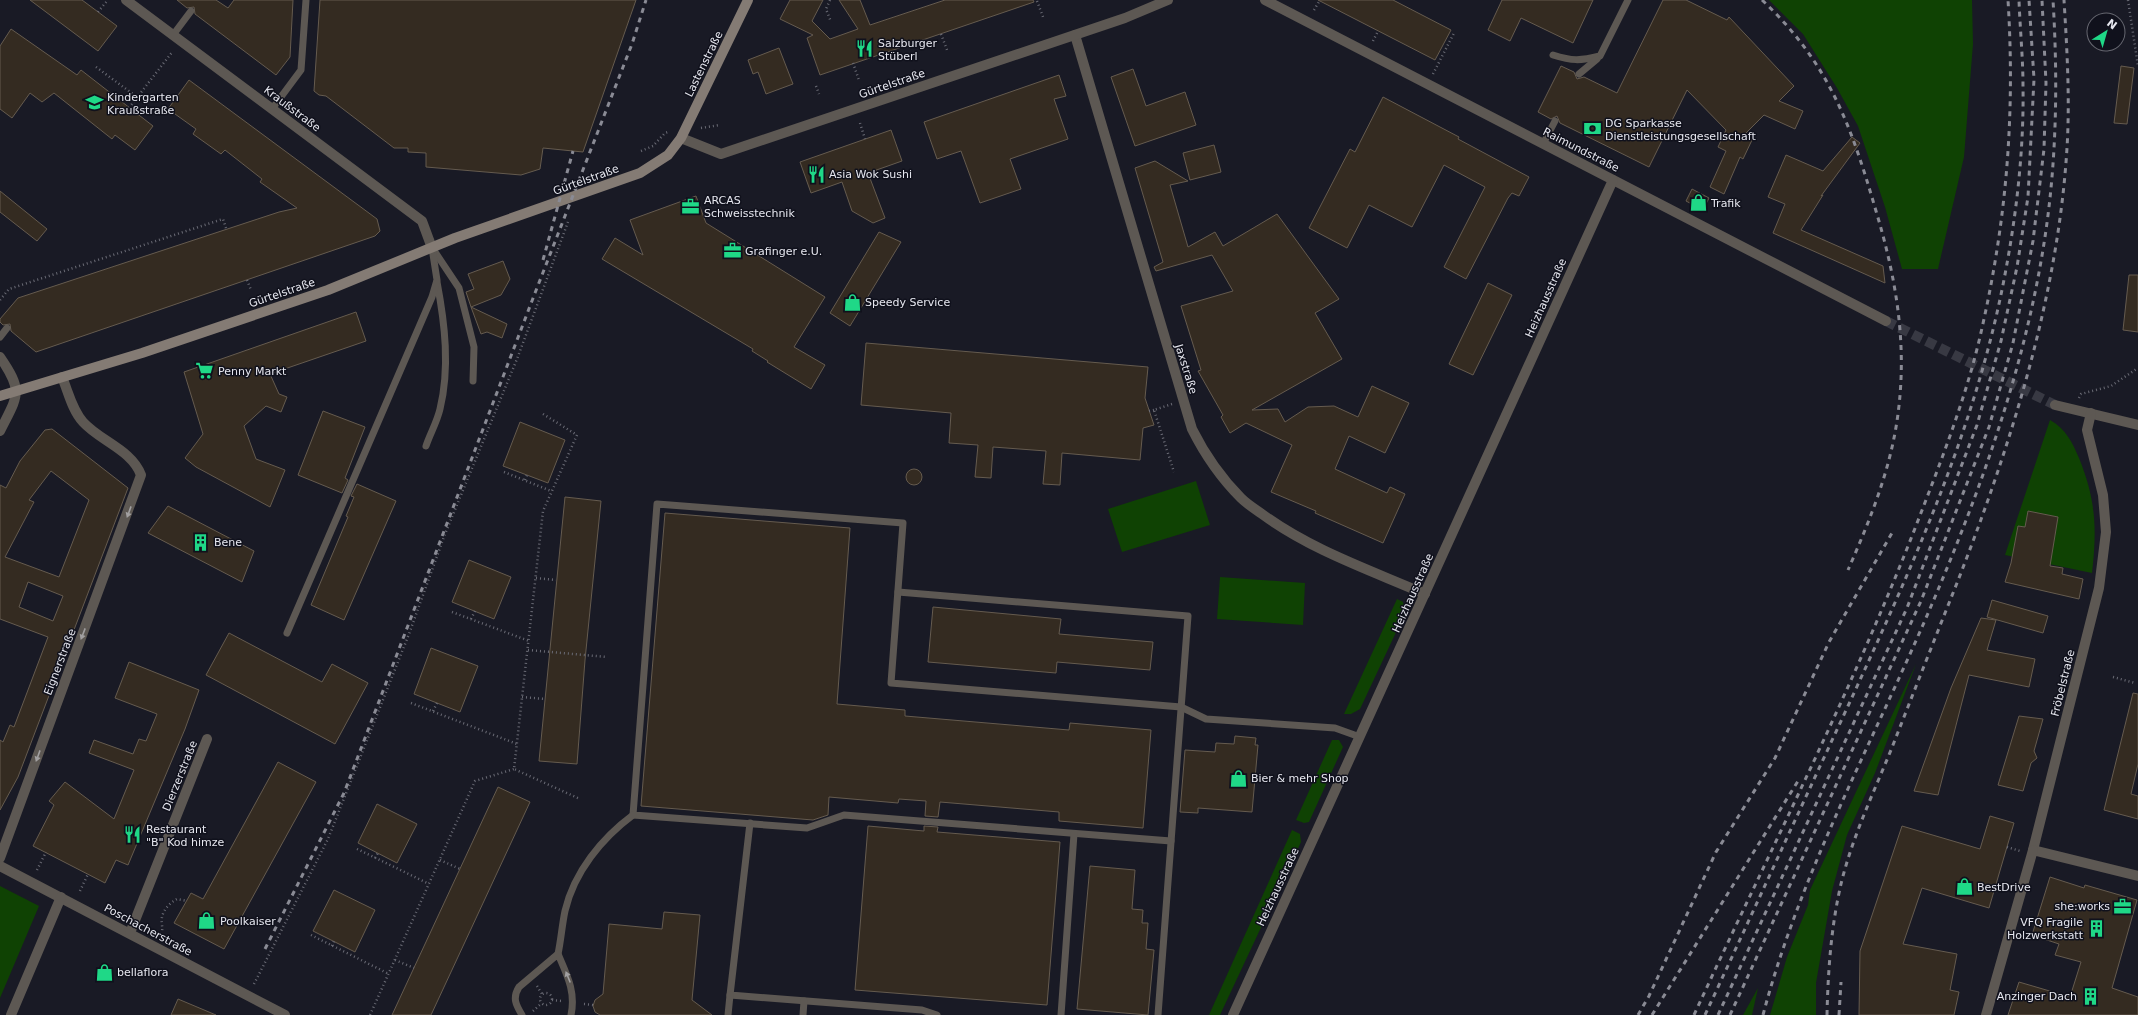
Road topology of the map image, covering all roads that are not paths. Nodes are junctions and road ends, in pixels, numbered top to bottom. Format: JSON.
{"nodes":[{"id":1,"x":126,"y":0,"type":"edge"},
{"id":2,"x":306,"y":0,"type":"edge"},
{"id":3,"x":748,"y":0,"type":"edge"},
{"id":4,"x":1168,"y":0,"type":"edge"},
{"id":5,"x":1265,"y":0,"type":"edge"},
{"id":6,"x":1628,"y":0,"type":"edge"},
{"id":7,"x":191,"y":11,"type":"dead end"},
{"id":8,"x":173,"y":35,"type":"junction"},
{"id":9,"x":1075,"y":35,"type":"junction"},
{"id":10,"x":1553,"y":55,"type":"dead end"},
{"id":11,"x":1600,"y":56,"type":"junction"},
{"id":12,"x":1579,"y":74,"type":"dead end"},
{"id":13,"x":272,"y":109,"type":"junction"},
{"id":14,"x":1555,"y":121,"type":"dead end"},
{"id":15,"x":681,"y":138,"type":"junction"},
{"id":16,"x":1543,"y":144,"type":"junction"},
{"id":17,"x":1613,"y":180,"type":"junction"},
{"id":18,"x":432,"y":248,"type":"junction"},
{"id":19,"x":437,"y":280,"type":"junction"},
{"id":20,"x":1886,"y":321,"type":"tunnel mouth"},
{"id":21,"x":7,"y":328,"type":"dead end"},
{"id":22,"x":0,"y":337,"type":"edge"},
{"id":23,"x":0,"y":357,"type":"edge"},
{"id":24,"x":62,"y":377,"type":"junction"},
{"id":25,"x":473,"y":381,"type":"dead end"},
{"id":26,"x":17,"y":390,"type":"junction"},
{"id":27,"x":0,"y":396,"type":"edge"},
{"id":28,"x":2055,"y":405,"type":"tunnel mouth"},
{"id":29,"x":2091,"y":413,"type":"junction"},
{"id":30,"x":2138,"y":425,"type":"edge"},
{"id":31,"x":0,"y":431,"type":"edge"},
{"id":32,"x":426,"y":446,"type":"dead end"},
{"id":33,"x":898,"y":592,"type":"junction"},
{"id":34,"x":1426,"y":594,"type":"junction"},
{"id":35,"x":287,"y":633,"type":"dead end"},
{"id":36,"x":1181,"y":707,"type":"junction"},
{"id":37,"x":1360,"y":737,"type":"junction"},
{"id":38,"x":207,"y":739,"type":"dead end"},
{"id":39,"x":633,"y":815,"type":"junction"},
{"id":40,"x":750,"y":823,"type":"junction"},
{"id":41,"x":1074,"y":834,"type":"junction"},
{"id":42,"x":1171,"y":841,"type":"junction"},
{"id":43,"x":2033,"y":850,"type":"junction"},
{"id":44,"x":0,"y":858,"type":"edge"},
{"id":45,"x":0,"y":866,"type":"edge"},
{"id":46,"x":2138,"y":876,"type":"edge"},
{"id":47,"x":61,"y":897,"type":"junction"},
{"id":48,"x":130,"y":934,"type":"junction"},
{"id":49,"x":558,"y":954,"type":"junction"},
{"id":50,"x":730,"y":995,"type":"junction"},
{"id":51,"x":804,"y":1001,"type":"junction"},
{"id":52,"x":11,"y":1015,"type":"edge"},
{"id":53,"x":285,"y":1015,"type":"edge"},
{"id":54,"x":522,"y":1015,"type":"edge"},
{"id":55,"x":571,"y":1015,"type":"edge"},
{"id":56,"x":728,"y":1015,"type":"edge"},
{"id":57,"x":803,"y":1015,"type":"edge"},
{"id":58,"x":937,"y":1015,"type":"edge"},
{"id":59,"x":1061,"y":1015,"type":"edge"},
{"id":60,"x":1158,"y":1015,"type":"edge"},
{"id":61,"x":1233,"y":1015,"type":"edge"},
{"id":62,"x":1986,"y":1015,"type":"edge"}],
"edges":[{"from":1,"to":8,"type":"street","name":"Kraußstraße"},
{"from":2,"to":13,"type":"lane"},
{"from":3,"to":15,"type":"main road","name":"Lastenstraße"},
{"from":4,"to":9,"type":"street","name":"Gürtelstraße"},
{"from":5,"to":16,"type":"street","name":"Raimundstraße"},
{"from":6,"to":11,"type":"lane"},
{"from":7,"to":8,"type":"lane"},
{"from":8,"to":13,"type":"street","name":"Kraußstraße"},
{"from":9,"to":15,"type":"street","name":"Gürtelstraße"},
{"from":9,"to":34,"type":"street","name":"Jaxstraße"},
{"from":10,"to":11,"type":"lane"},
{"from":11,"to":12,"type":"lane"},
{"from":13,"to":18,"type":"street","name":"Kraußstraße"},
{"from":14,"to":16,"type":"lane"},
{"from":15,"to":18,"type":"main road","name":"Gürtelstraße"},
{"from":16,"to":17,"type":"street","name":"Raimundstraße"},
{"from":17,"to":20,"type":"street","name":"Raimundstraße"},
{"from":17,"to":34,"type":"street","name":"Heizhausstraße"},
{"from":18,"to":19,"type":"lane"},
{"from":18,"to":24,"type":"main road","name":"Gürtelstraße"},
{"from":18,"to":25,"type":"lane"},
{"from":19,"to":32,"type":"lane"},
{"from":19,"to":35,"type":"lane"},
{"from":21,"to":22,"type":"lane"},
{"from":23,"to":26,"type":"street"},
{"from":24,"to":26,"type":"main road","name":"Gürtelstraße"},
{"from":24,"to":44,"type":"street","name":"Eignerstraße","one_way":true},
{"from":26,"to":27,"type":"main road","name":"Gürtelstraße"},
{"from":26,"to":31,"type":"street"},
{"from":28,"to":29,"type":"street"},
{"from":29,"to":30,"type":"street"},
{"from":29,"to":43,"type":"street","name":"Fröbelstraße"},
{"from":33,"to":36,"type":"lane"},
{"from":33,"to":36,"type":"lane"},
{"from":33,"to":39,"type":"lane"},
{"from":34,"to":37,"type":"street","name":"Heizhausstraße"},
{"from":36,"to":37,"type":"lane"},
{"from":36,"to":42,"type":"lane"},
{"from":37,"to":61,"type":"street","name":"Heizhausstraße"},
{"from":38,"to":48,"type":"street","name":"Dierzerstraße"},
{"from":39,"to":40,"type":"lane"},
{"from":39,"to":49,"type":"lane"},
{"from":40,"to":41,"type":"lane"},
{"from":40,"to":50,"type":"lane"},
{"from":41,"to":42,"type":"lane"},
{"from":41,"to":59,"type":"lane"},
{"from":42,"to":60,"type":"lane"},
{"from":43,"to":46,"type":"street"},
{"from":43,"to":62,"type":"street","name":"Fröbelstraße"},
{"from":45,"to":47,"type":"street","name":"Poschacherstraße"},
{"from":47,"to":48,"type":"street","name":"Poschacherstraße"},
{"from":47,"to":52,"type":"street"},
{"from":48,"to":53,"type":"street","name":"Poschacherstraße"},
{"from":49,"to":54,"type":"lane"},
{"from":55,"to":49,"type":"lane","one_way":true},
{"from":50,"to":51,"type":"lane"},
{"from":50,"to":56,"type":"lane"},
{"from":51,"to":57,"type":"lane"},
{"from":51,"to":58,"type":"lane"}]}
